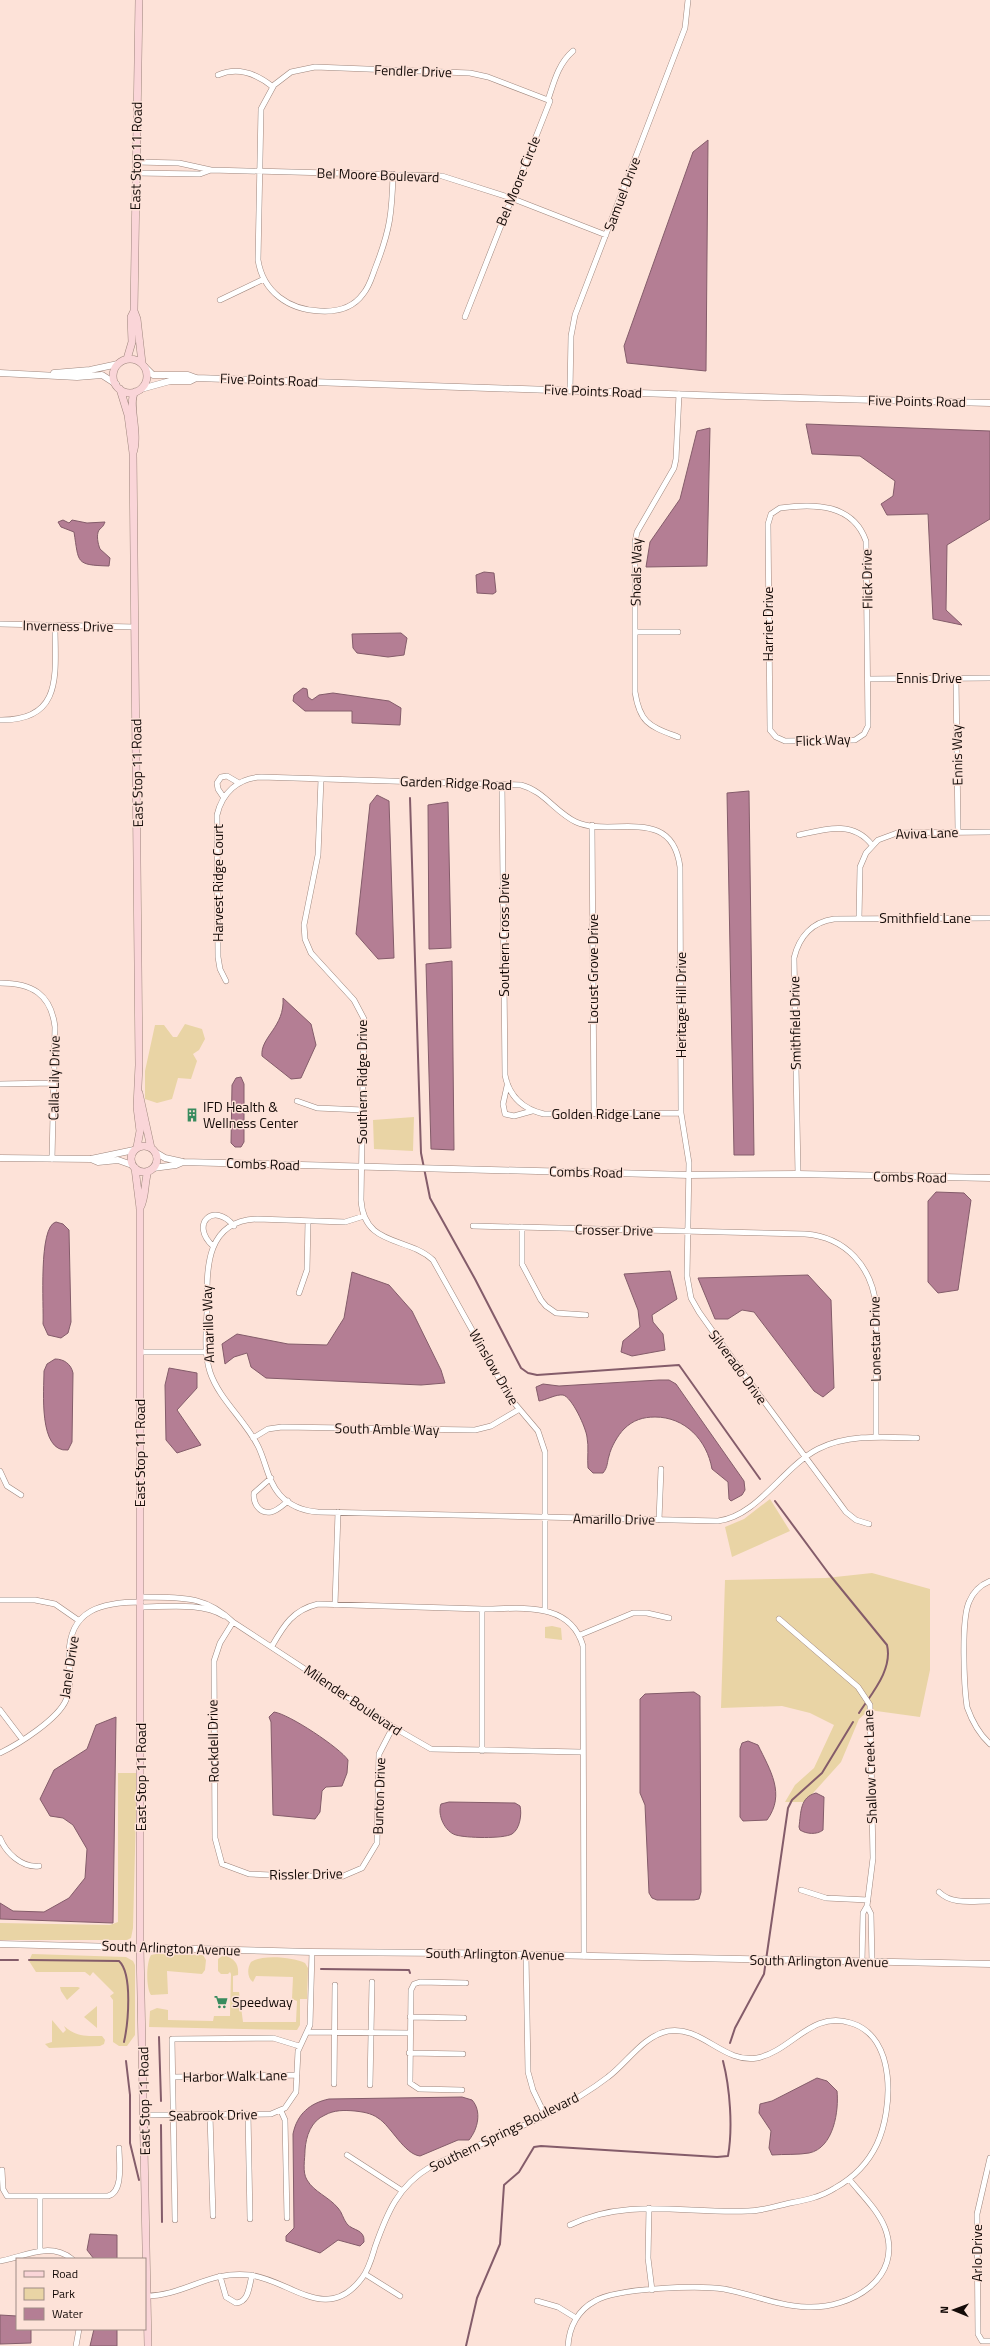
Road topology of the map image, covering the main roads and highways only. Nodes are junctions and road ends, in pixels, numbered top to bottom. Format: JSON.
{"nodes":[{"id":1,"x":138,"y":0,"type":"edge"},
{"id":2,"x":134,"y":311,"type":"junction"},
{"id":3,"x":127,"y":359,"type":"junction"},
{"id":4,"x":143,"y":365,"type":"junction"},
{"id":5,"x":118,"y":386,"type":"junction"},
{"id":6,"x":138,"y":390,"type":"junction"},
{"id":7,"x":133,"y":453,"type":"junction"},
{"id":8,"x":139,"y":1093,"type":"junction"},
{"id":9,"x":136,"y":1149,"type":"junction"},
{"id":10,"x":153,"y":1150,"type":"junction"},
{"id":11,"x":134,"y":1166,"type":"junction"},
{"id":12,"x":151,"y":1169,"type":"junction"},
{"id":13,"x":140,"y":1208,"type":"junction"},
{"id":14,"x":146,"y":2258,"type":"edge"},
{"id":15,"x":146,"y":2296,"type":"edge"},
{"id":16,"x":148,"y":2346,"type":"edge"}],
"edges":[{"from":1,"to":2,"type":"main road","name":"East Stop 11 Road"},
{"from":2,"to":3,"type":"main road","name":"East Stop 11 Road"},
{"from":2,"to":4,"type":"main road","name":"East Stop 11 Road"},
{"from":3,"to":4,"type":"main road"},
{"from":3,"to":5,"type":"main road"},
{"from":4,"to":6,"type":"main road"},
{"from":5,"to":6,"type":"main road"},
{"from":5,"to":7,"type":"main road","name":"East Stop 11 Road"},
{"from":6,"to":7,"type":"main road","name":"East Stop 11 Road"},
{"from":7,"to":8,"type":"main road","name":"East Stop 11 Road"},
{"from":8,"to":9,"type":"main road","name":"East Stop 11 Road"},
{"from":8,"to":10,"type":"main road","name":"East Stop 11 Road"},
{"from":9,"to":10,"type":"main road"},
{"from":9,"to":11,"type":"main road"},
{"from":10,"to":12,"type":"main road"},
{"from":11,"to":12,"type":"main road"},
{"from":11,"to":13,"type":"main road","name":"East Stop 11 Road"},
{"from":12,"to":13,"type":"main road","name":"East Stop 11 Road"},
{"from":13,"to":14,"type":"main road","name":"East Stop 11 Road"},
{"from":15,"to":16,"type":"main road","name":"East Stop 11 Road"}]}
